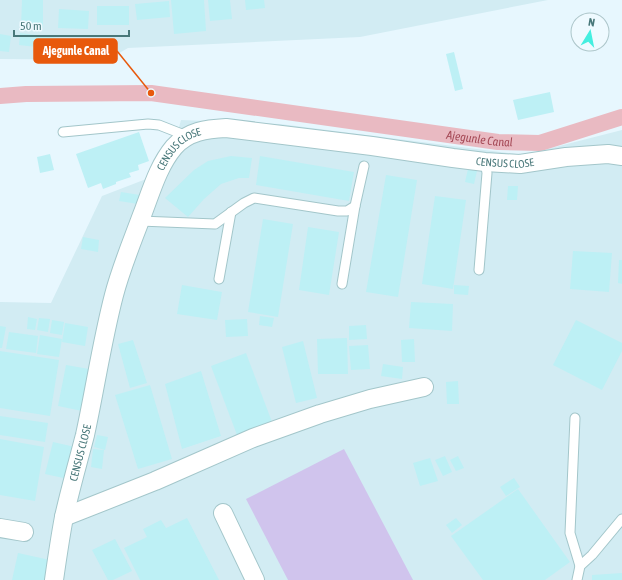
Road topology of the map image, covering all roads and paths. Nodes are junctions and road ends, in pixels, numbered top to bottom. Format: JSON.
{"nodes":[{"id":1,"x":63,"y":132,"type":"dead end"},
{"id":2,"x":187,"y":136,"type":"junction"},
{"id":3,"x":622,"y":156,"type":"edge"},
{"id":4,"x":485,"y":162,"type":"junction"},
{"id":5,"x":364,"y":166,"type":"dead end"},
{"id":6,"x":354,"y":206,"type":"junction"},
{"id":7,"x":231,"y":212,"type":"junction"},
{"id":8,"x":140,"y":221,"type":"junction"},
{"id":9,"x":479,"y":270,"type":"dead end"},
{"id":10,"x":219,"y":279,"type":"dead end"},
{"id":11,"x":342,"y":284,"type":"dead end"},
{"id":12,"x":424,"y":387,"type":"dead end"},
{"id":13,"x":575,"y":418,"type":"dead end"},
{"id":14,"x":223,"y":513,"type":"dead end"},
{"id":15,"x":64,"y":517,"type":"junction"},
{"id":16,"x":622,"y":519,"type":"edge"},
{"id":17,"x":0,"y":528,"type":"edge"},
{"id":18,"x":24,"y":532,"type":"dead end"},
{"id":19,"x":580,"y":566,"type":"junction"},
{"id":20,"x":54,"y":580,"type":"edge"},
{"id":21,"x":255,"y":580,"type":"edge"},
{"id":22,"x":576,"y":580,"type":"edge"}],
"edges":[{"from":1,"to":2,"type":"lane"},
{"from":2,"to":4,"type":"street","name":"CENSUS CLOSE"},
{"from":2,"to":8,"type":"street","name":"CENSUS CLOSE"},
{"from":3,"to":4,"type":"street","name":"CENSUS CLOSE"},
{"from":4,"to":9,"type":"lane"},
{"from":5,"to":6,"type":"lane"},
{"from":6,"to":7,"type":"lane"},
{"from":6,"to":11,"type":"lane"},
{"from":7,"to":8,"type":"lane"},
{"from":7,"to":10,"type":"lane"},
{"from":8,"to":15,"type":"street","name":"CENSUS CLOSE"},
{"from":12,"to":15,"type":"street"},
{"from":13,"to":19,"type":"lane"},
{"from":14,"to":21,"type":"street"},
{"from":15,"to":20,"type":"street","name":"CENSUS CLOSE"},
{"from":16,"to":19,"type":"lane"},
{"from":17,"to":18,"type":"street"},
{"from":19,"to":22,"type":"lane"}]}
